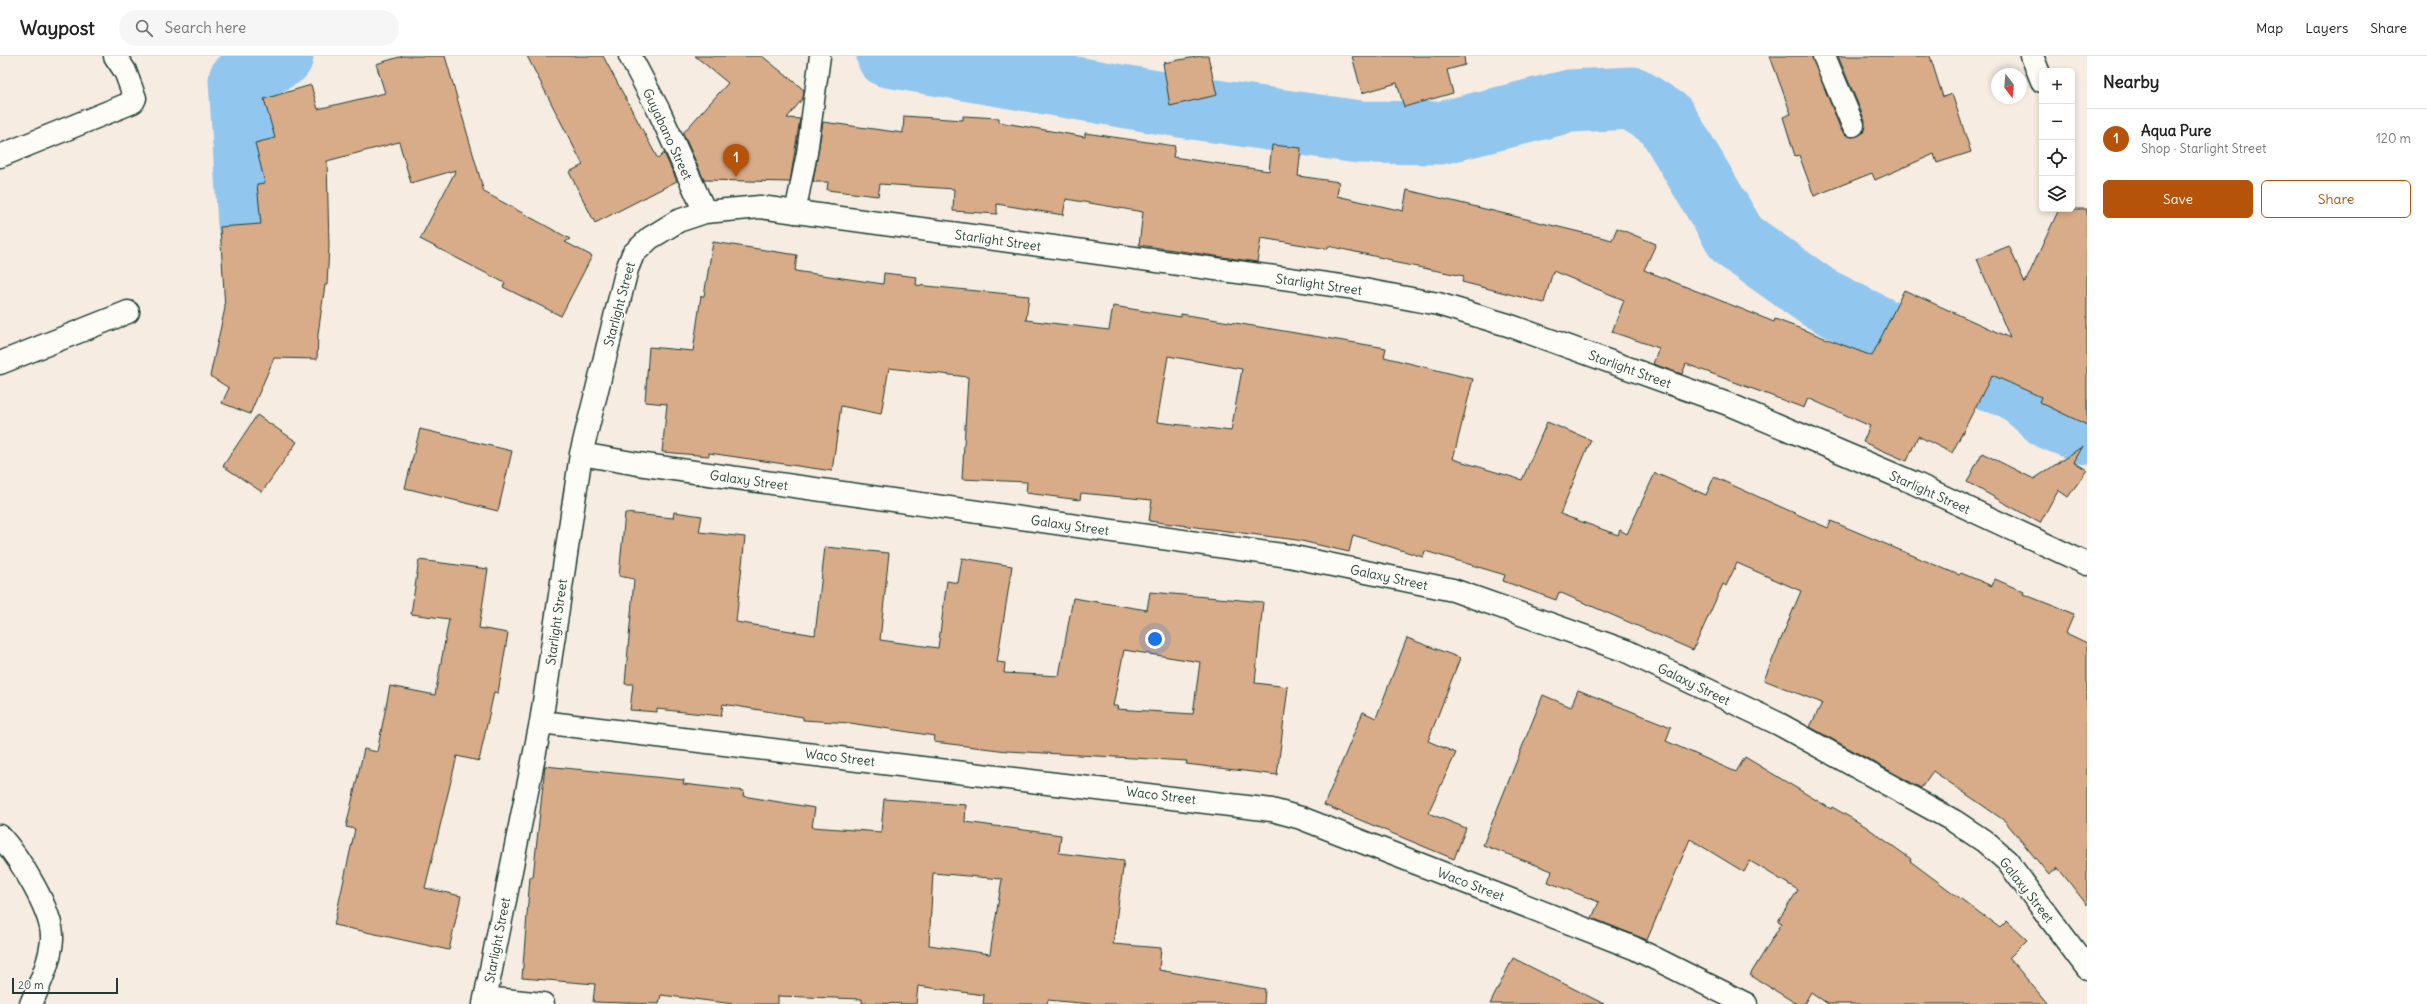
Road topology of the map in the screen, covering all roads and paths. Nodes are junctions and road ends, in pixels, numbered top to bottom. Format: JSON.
{"nodes":[{"id":1,"x":115,"y":56,"type":"edge"},
{"id":2,"x":630,"y":56,"type":"edge"},
{"id":3,"x":1824,"y":56,"type":"edge"},
{"id":4,"x":2032,"y":56,"type":"edge"},
{"id":5,"x":820,"y":59,"type":"edge"},
{"id":6,"x":2039,"y":74,"type":"edge"},
{"id":7,"x":1853,"y":125,"type":"dead end"},
{"id":8,"x":0,"y":156,"type":"edge"},
{"id":9,"x":705,"y":212,"type":"junction"},
{"id":10,"x":795,"y":213,"type":"junction"},
{"id":11,"x":128,"y":312,"type":"dead end"},
{"id":12,"x":0,"y":363,"type":"edge"},
{"id":13,"x":581,"y":454,"type":"junction"},
{"id":14,"x":2087,"y":564,"type":"edge"},
{"id":15,"x":541,"y":722,"type":"junction"},
{"id":16,"x":0,"y":836,"type":"edge"},
{"id":17,"x":2087,"y":968,"type":"edge"},
{"id":18,"x":484,"y":1001,"type":"edge"},
{"id":19,"x":31,"y":1004,"type":"edge"},
{"id":20,"x":543,"y":1004,"type":"edge"},
{"id":21,"x":1746,"y":1004,"type":"edge"}],
"edges":[{"from":1,"to":8,"type":"street"},
{"from":2,"to":9,"type":"street","name":"Guyabano Street"},
{"from":3,"to":7,"type":"street"},
{"from":4,"to":6,"type":"street"},
{"from":5,"to":10,"type":"lane"},
{"from":9,"to":10,"type":"street","name":"Starlight Street"},
{"from":9,"to":13,"type":"street","name":"Starlight Street"},
{"from":10,"to":14,"type":"street","name":"Starlight Street"},
{"from":11,"to":12,"type":"street"},
{"from":13,"to":15,"type":"street","name":"Starlight Street"},
{"from":13,"to":17,"type":"street","name":"Galaxy Street"},
{"from":15,"to":18,"type":"street","name":"Starlight Street"},
{"from":15,"to":21,"type":"street","name":"Waco Street"},
{"from":16,"to":19,"type":"street"},
{"from":18,"to":20,"type":"street"}]}
